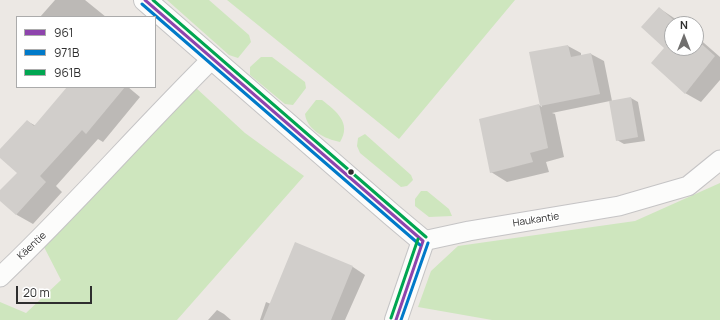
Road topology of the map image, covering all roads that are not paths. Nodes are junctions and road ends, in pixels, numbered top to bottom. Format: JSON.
{"nodes":[{"id":1,"x":145,"y":0,"type":"edge"},
{"id":2,"x":213,"y":58,"type":"junction"},
{"id":3,"x":720,"y":160,"type":"edge"},
{"id":4,"x":423,"y":241,"type":"junction"},
{"id":5,"x":0,"y":277,"type":"edge"},
{"id":6,"x":396,"y":320,"type":"edge"}],
"edges":[{"from":1,"to":2,"type":"street"},
{"from":2,"to":4,"type":"street"},
{"from":2,"to":5,"type":"street","name":"Käentie"},
{"from":3,"to":4,"type":"street","name":"Haukantie"},
{"from":4,"to":6,"type":"street"}]}
